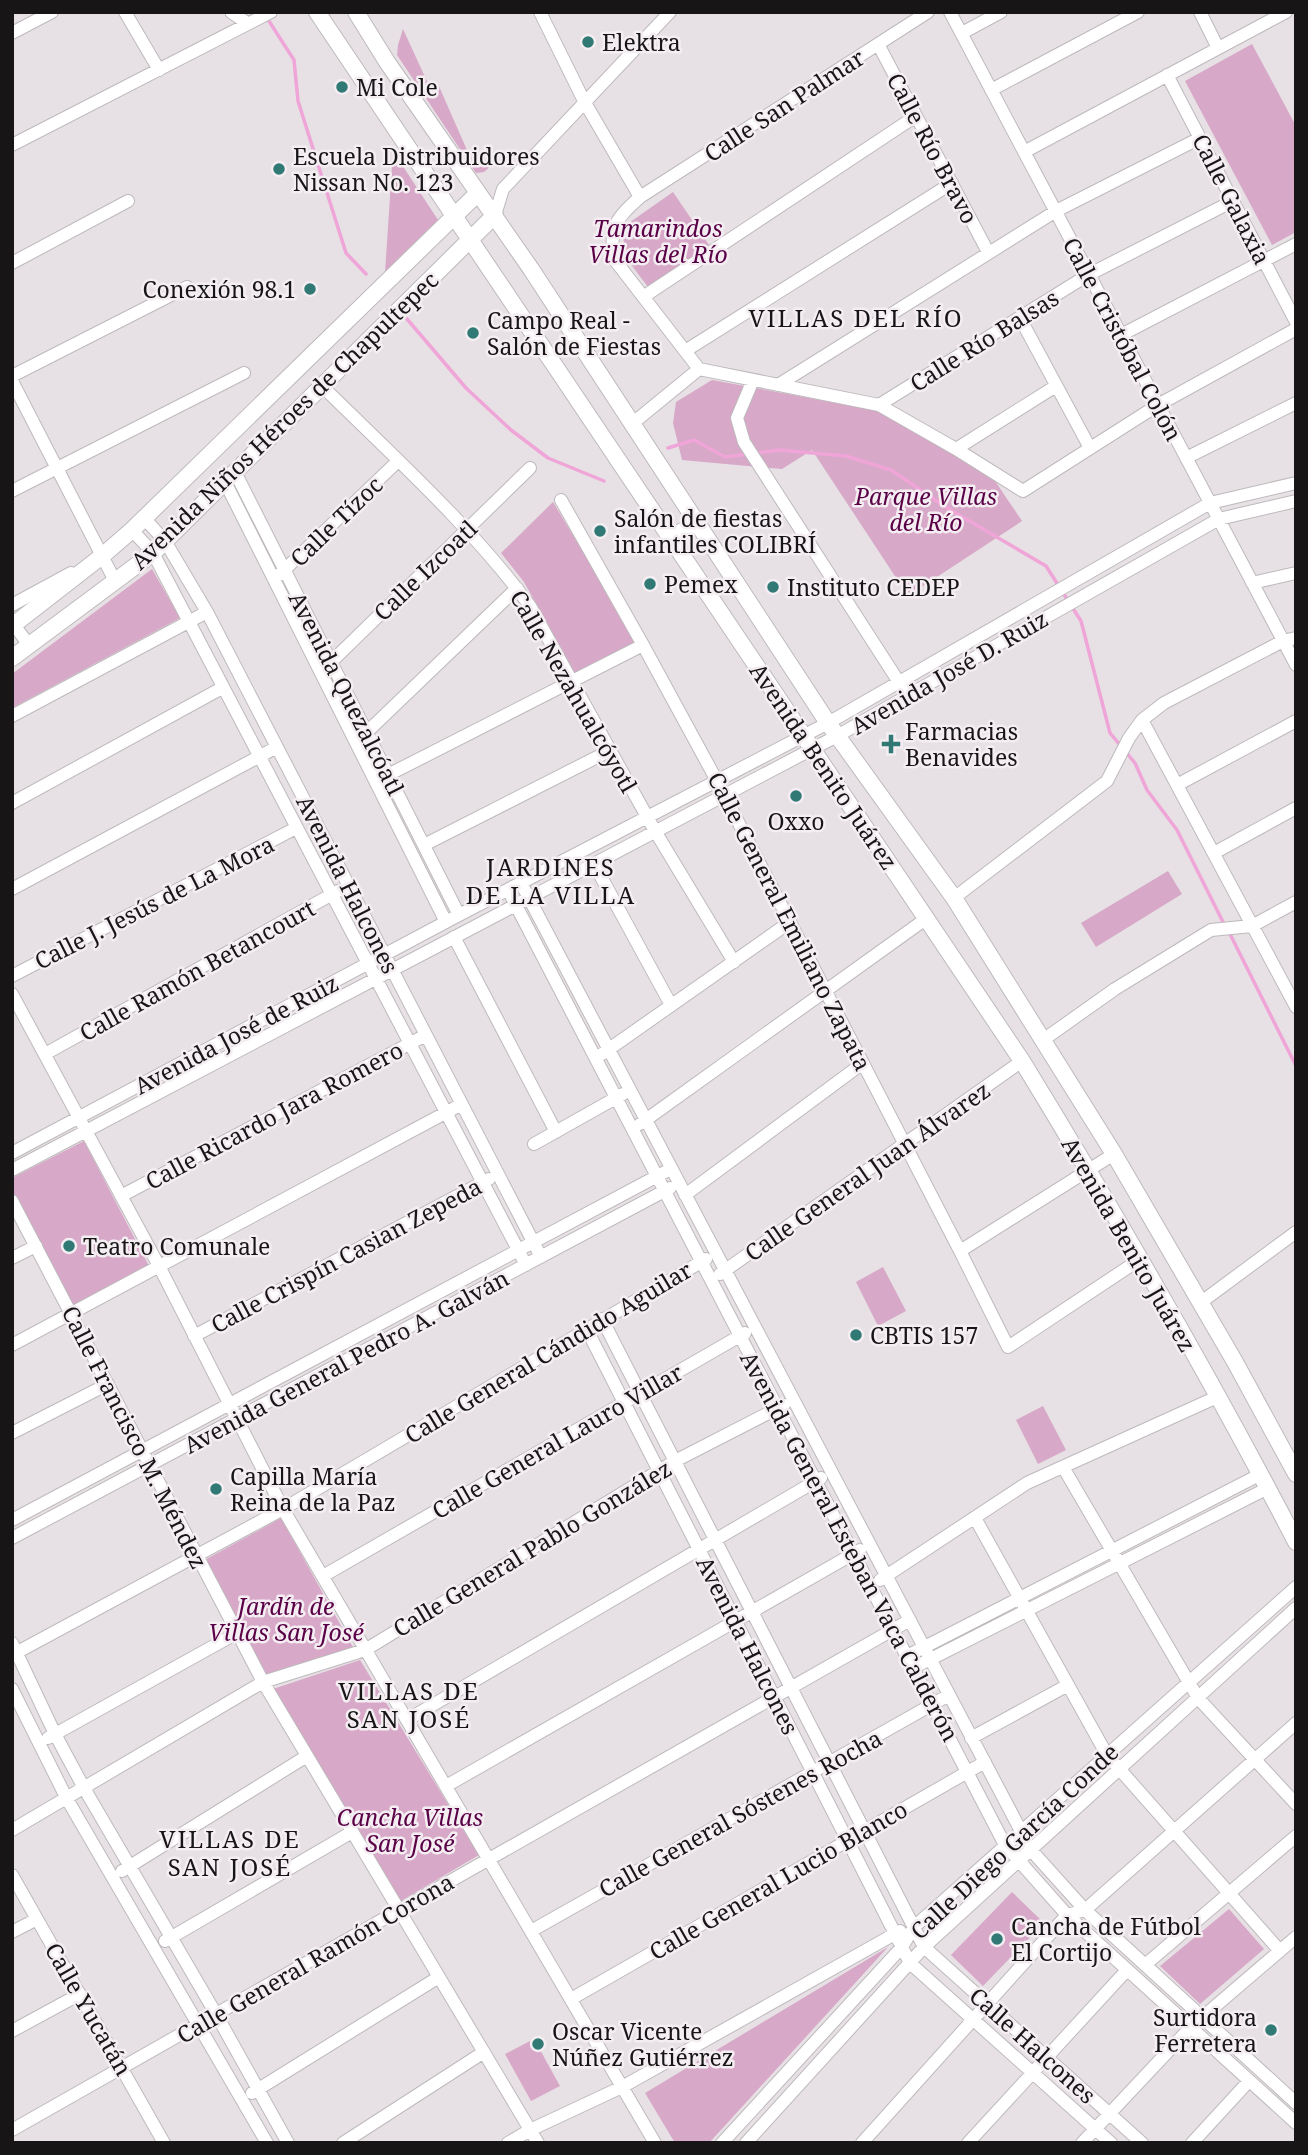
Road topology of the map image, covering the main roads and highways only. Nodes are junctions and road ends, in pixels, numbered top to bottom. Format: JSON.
{"nodes":[{"id":1,"x":317,"y":12,"type":"edge"},
{"id":2,"x":356,"y":12,"type":"edge"},
{"id":3,"x":478,"y":193,"type":"junction"},
{"id":4,"x":495,"y":215,"type":"junction"},
{"id":5,"x":455,"y":216,"type":"junction"},
{"id":6,"x":471,"y":240,"type":"junction"},
{"id":7,"x":698,"y":522,"type":"junction"},
{"id":8,"x":669,"y":539,"type":"junction"},
{"id":9,"x":13,"y":625,"type":"edge"},
{"id":10,"x":12,"y":658,"type":"edge"},
{"id":11,"x":1296,"y":1474,"type":"edge"},
{"id":12,"x":1296,"y":1542,"type":"edge"}],
"edges":[{"from":1,"to":5,"type":"main road","name":"Avenida Benito Juárez"},
{"from":2,"to":3,"type":"main road","name":"Avenida Benito Juárez"},
{"from":3,"to":4,"type":"main road","name":"Avenida Benito Juárez"},
{"from":3,"to":5,"type":"main road","name":"Avenida Niños Héroes de Chapultepec"},
{"from":4,"to":6,"type":"main road","name":"Avenida Niños Héroes de Chapultepec"},
{"from":4,"to":7,"type":"main road","name":"Avenida Benito Juárez"},
{"from":5,"to":6,"type":"main road","name":"Avenida Benito Juárez"},
{"from":5,"to":9,"type":"main road","name":"Avenida Niños Héroes de Chapultepec"},
{"from":6,"to":8,"type":"main road","name":"Avenida Benito Juárez"},
{"from":6,"to":10,"type":"main road","name":"Avenida Niños Héroes de Chapultepec"},
{"from":7,"to":8,"type":"main road"},
{"from":7,"to":11,"type":"main road","name":"Avenida Benito Juárez"},
{"from":8,"to":12,"type":"main road","name":"Avenida Benito Juárez"}]}
